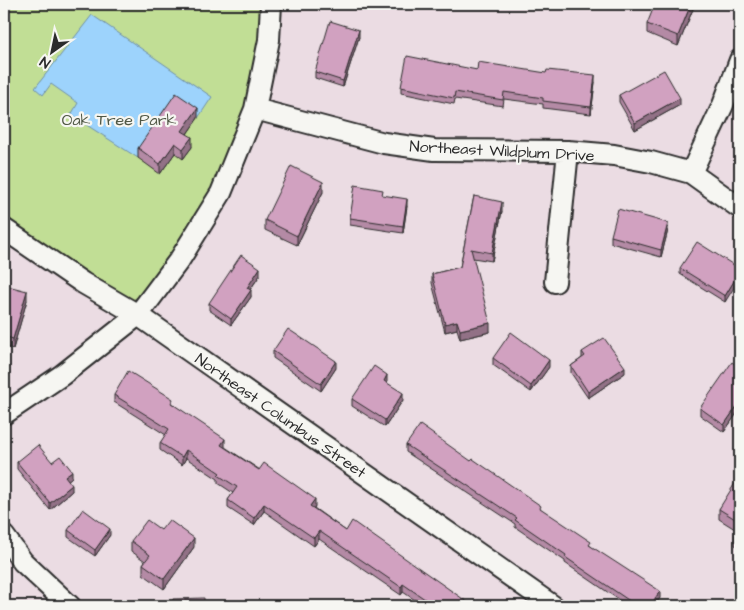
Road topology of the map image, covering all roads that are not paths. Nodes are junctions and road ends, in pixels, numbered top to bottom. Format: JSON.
{"nodes":[{"id":1,"x":271,"y":4,"type":"edge"},
{"id":2,"x":740,"y":60,"type":"edge"},
{"id":3,"x":255,"y":109,"type":"junction"},
{"id":4,"x":568,"y":151,"type":"junction"},
{"id":5,"x":691,"y":173,"type":"junction"},
{"id":6,"x":740,"y":208,"type":"edge"},
{"id":7,"x":4,"y":230,"type":"edge"},
{"id":8,"x":555,"y":282,"type":"dead end"},
{"id":9,"x":138,"y":315,"type":"junction"},
{"id":10,"x":4,"y":414,"type":"edge"},
{"id":11,"x":4,"y":536,"type":"edge"},
{"id":12,"x":70,"y":606,"type":"edge"},
{"id":13,"x":553,"y":606,"type":"edge"}],
"edges":[{"from":1,"to":3,"type":"street"},
{"from":2,"to":5,"type":"street"},
{"from":3,"to":4,"type":"street","name":"Northeast Wildplum Drive"},
{"from":3,"to":9,"type":"street"},
{"from":4,"to":5,"type":"street","name":"Northeast Wildplum Drive"},
{"from":4,"to":8,"type":"street"},
{"from":5,"to":6,"type":"street","name":"Northeast Wildplum Drive"},
{"from":7,"to":9,"type":"street","name":"Northeast Columbus Street"},
{"from":9,"to":10,"type":"street"},
{"from":9,"to":13,"type":"street","name":"Northeast Columbus Street"},
{"from":11,"to":12,"type":"street"}]}
